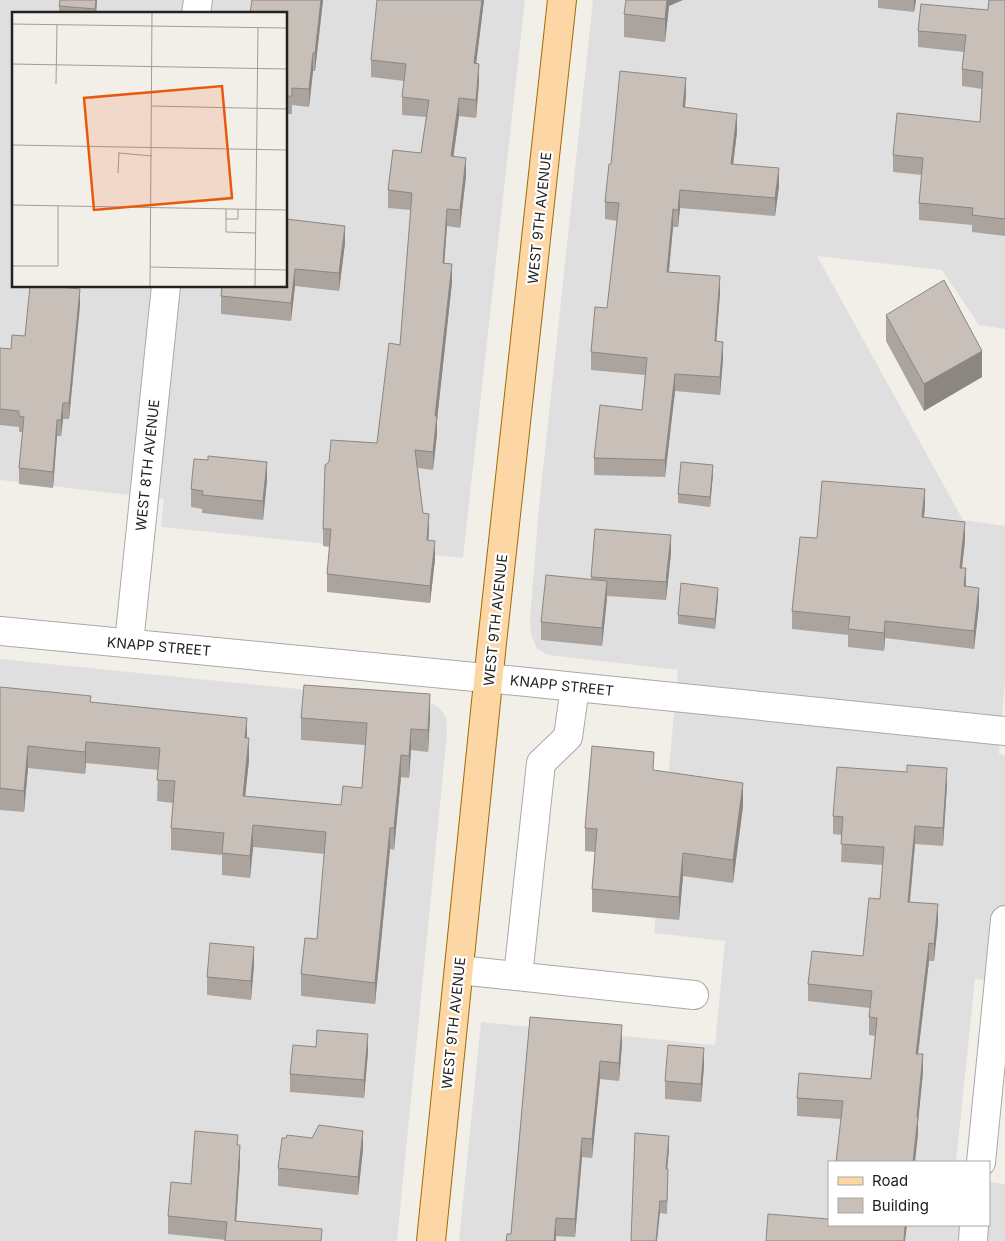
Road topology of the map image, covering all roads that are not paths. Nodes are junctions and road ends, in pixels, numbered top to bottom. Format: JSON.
{"nodes":[{"id":1,"x":562,"y":0,"type":"edge"},
{"id":2,"x":166,"y":288,"type":"edge"},
{"id":3,"x":0,"y":631,"type":"edge"},
{"id":4,"x":129,"y":643,"type":"junction"},
{"id":5,"x":489,"y":678,"type":"junction"},
{"id":6,"x":575,"y":686,"type":"junction"},
{"id":7,"x":1005,"y":731,"type":"edge"},
{"id":8,"x":1005,"y":920,"type":"edge"},
{"id":9,"x":459,"y":970,"type":"junction"},
{"id":10,"x":518,"y":976,"type":"junction"},
{"id":11,"x":694,"y":995,"type":"dead end"},
{"id":12,"x":981,"y":1161,"type":"edge"},
{"id":13,"x":974,"y":1226,"type":"edge"},
{"id":14,"x":431,"y":1241,"type":"edge"},
{"id":15,"x":973,"y":1241,"type":"edge"}],
"edges":[{"from":1,"to":5,"type":"main road","name":"WEST 9TH AVENUE"},
{"from":2,"to":4,"type":"street","name":"WEST 8TH AVENUE"},
{"from":3,"to":4,"type":"street","name":"KNAPP STREET"},
{"from":4,"to":5,"type":"street","name":"KNAPP STREET"},
{"from":5,"to":6,"type":"street","name":"KNAPP STREET"},
{"from":5,"to":9,"type":"main road","name":"WEST 9TH AVENUE"},
{"from":6,"to":7,"type":"street","name":"KNAPP STREET"},
{"from":6,"to":10,"type":"street"},
{"from":8,"to":12,"type":"street"},
{"from":9,"to":10,"type":"street"},
{"from":9,"to":14,"type":"main road","name":"WEST 9TH AVENUE"},
{"from":10,"to":11,"type":"street"},
{"from":13,"to":15,"type":"street"}]}
